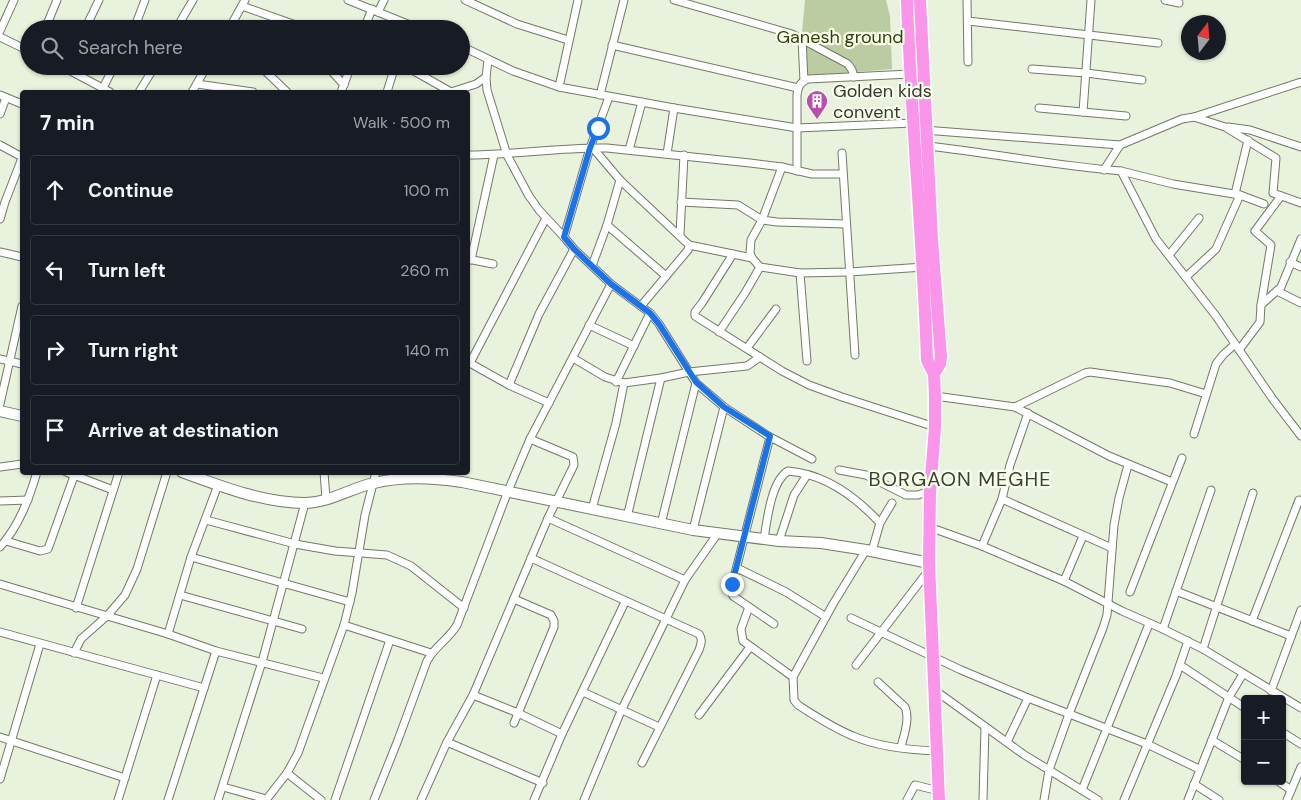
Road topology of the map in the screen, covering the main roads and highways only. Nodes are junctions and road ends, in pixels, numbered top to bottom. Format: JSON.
{"nodes":[{"id":1,"x":907,"y":0,"type":"edge"},
{"id":2,"x":920,"y":0,"type":"edge"},
{"id":3,"x":917,"y":127,"type":"junction"},
{"id":4,"x":934,"y":374,"type":"junction"},
{"id":5,"x":939,"y":796,"type":"edge"}],
"edges":[{"from":1,"to":3,"type":"highway"},
{"from":2,"to":3,"type":"highway"},
{"from":3,"to":4,"type":"highway"},
{"from":3,"to":4,"type":"highway"},
{"from":4,"to":5,"type":"highway"}]}
